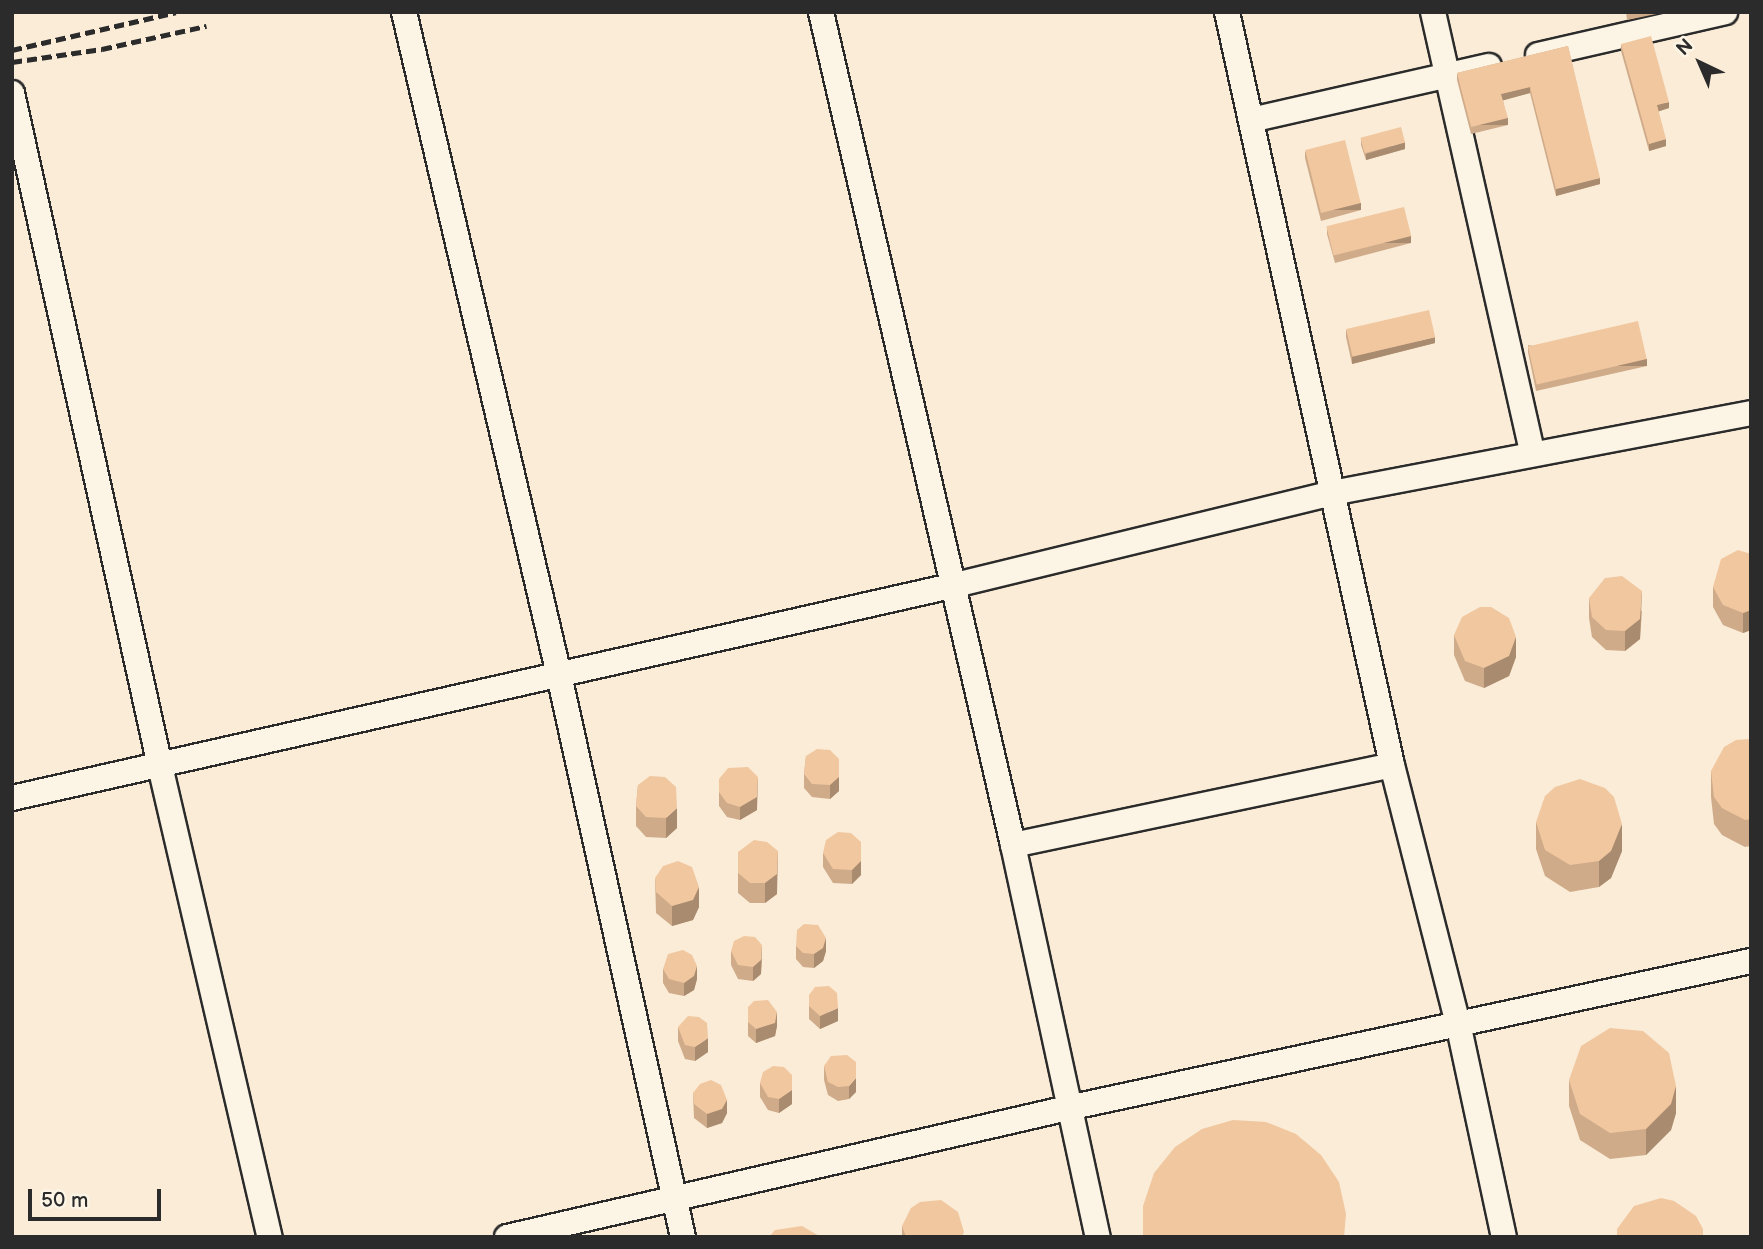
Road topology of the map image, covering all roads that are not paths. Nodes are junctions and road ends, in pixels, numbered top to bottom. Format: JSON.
{"nodes":[{"id":1,"x":404,"y":12,"type":"edge"},
{"id":2,"x":821,"y":12,"type":"edge"},
{"id":3,"x":1227,"y":12,"type":"edge"},
{"id":4,"x":1433,"y":12,"type":"edge"},
{"id":5,"x":1725,"y":12,"type":"edge"},
{"id":6,"x":1447,"y":76,"type":"junction"},
{"id":7,"x":12,"y":93,"type":"edge"},
{"id":8,"x":1251,"y":120,"type":"junction"},
{"id":9,"x":1751,"y":413,"type":"edge"},
{"id":10,"x":1532,"y":454,"type":"junction"},
{"id":11,"x":1332,"y":493,"type":"junction"},
{"id":12,"x":951,"y":586,"type":"junction"},
{"id":13,"x":559,"y":675,"type":"junction"},
{"id":14,"x":1392,"y":765,"type":"junction"},
{"id":15,"x":160,"y":766,"type":"junction"},
{"id":16,"x":12,"y":798,"type":"edge"},
{"id":17,"x":1013,"y":845,"type":"junction"},
{"id":18,"x":1751,"y":961,"type":"edge"},
{"id":19,"x":1458,"y":1023,"type":"junction"},
{"id":20,"x":1068,"y":1108,"type":"junction"},
{"id":21,"x":674,"y":1198,"type":"junction"},
{"id":22,"x":270,"y":1237,"type":"edge"},
{"id":23,"x":507,"y":1237,"type":"edge"},
{"id":24,"x":683,"y":1237,"type":"edge"},
{"id":25,"x":1098,"y":1237,"type":"edge"},
{"id":26,"x":1504,"y":1237,"type":"edge"}],
"edges":[{"from":1,"to":13,"type":"lane"},
{"from":2,"to":12,"type":"lane"},
{"from":3,"to":8,"type":"lane"},
{"from":4,"to":6,"type":"lane"},
{"from":5,"to":6,"type":"lane"},
{"from":6,"to":8,"type":"lane"},
{"from":6,"to":10,"type":"lane"},
{"from":7,"to":15,"type":"lane"},
{"from":8,"to":11,"type":"lane"},
{"from":9,"to":10,"type":"lane"},
{"from":10,"to":11,"type":"lane"},
{"from":11,"to":12,"type":"lane"},
{"from":11,"to":14,"type":"lane"},
{"from":12,"to":13,"type":"lane"},
{"from":12,"to":17,"type":"lane"},
{"from":13,"to":15,"type":"lane"},
{"from":13,"to":21,"type":"lane"},
{"from":14,"to":17,"type":"lane"},
{"from":14,"to":19,"type":"lane"},
{"from":15,"to":16,"type":"lane"},
{"from":15,"to":22,"type":"lane"},
{"from":17,"to":20,"type":"lane"},
{"from":18,"to":19,"type":"lane"},
{"from":19,"to":20,"type":"lane"},
{"from":19,"to":26,"type":"lane"},
{"from":20,"to":21,"type":"lane"},
{"from":20,"to":25,"type":"lane"},
{"from":21,"to":23,"type":"lane"},
{"from":21,"to":24,"type":"lane"}]}
